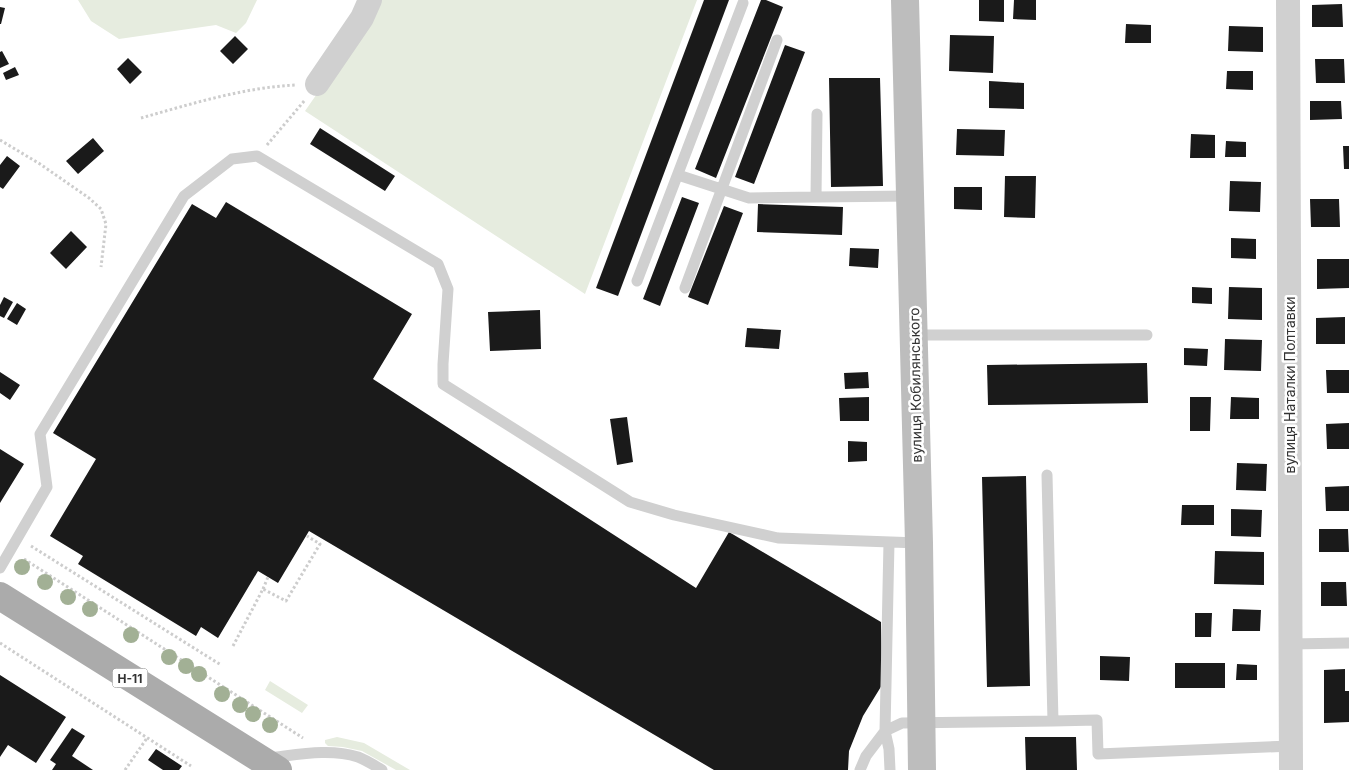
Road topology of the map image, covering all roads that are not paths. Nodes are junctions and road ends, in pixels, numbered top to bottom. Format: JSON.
{"nodes":[{"id":1,"x":370,"y":0,"type":"edge"},
{"id":2,"x":905,"y":0,"type":"edge"},
{"id":3,"x":1288,"y":0,"type":"edge"},
{"id":4,"x":743,"y":3,"type":"dead end"},
{"id":5,"x":777,"y":40,"type":"dead end"},
{"id":6,"x":317,"y":84,"type":"road end"},
{"id":7,"x":817,"y":114,"type":"dead end"},
{"id":8,"x":678,"y":175,"type":"junction"},
{"id":9,"x":722,"y":191,"type":"junction"},
{"id":10,"x":911,"y":196,"type":"junction"},
{"id":11,"x":816,"y":197,"type":"junction"},
{"id":12,"x":636,"y":282,"type":"dead end"},
{"id":13,"x":684,"y":288,"type":"dead end"},
{"id":14,"x":1147,"y":335,"type":"dead end"},
{"id":15,"x":914,"y":336,"type":"junction"},
{"id":16,"x":1047,"y":475,"type":"dead end"},
{"id":17,"x":889,"y":542,"type":"junction"},
{"id":18,"x":919,"y":543,"type":"junction"},
{"id":19,"x":0,"y":568,"type":"edge"},
{"id":20,"x":0,"y":596,"type":"edge"},
{"id":21,"x":1349,"y":643,"type":"edge"},
{"id":22,"x":1290,"y":644,"type":"junction"},
{"id":23,"x":1053,"y":721,"type":"junction"},
{"id":24,"x":921,"y":723,"type":"junction"},
{"id":25,"x":886,"y":731,"type":"junction"},
{"id":26,"x":1290,"y":746,"type":"junction"},
{"id":27,"x":269,"y":764,"type":"edge"},
{"id":28,"x":382,"y":770,"type":"edge"},
{"id":29,"x":860,"y":770,"type":"edge"},
{"id":30,"x":890,"y":770,"type":"edge"},
{"id":31,"x":922,"y":770,"type":"edge"},
{"id":32,"x":1291,"y":770,"type":"edge"}],
"edges":[{"from":1,"to":6,"type":"street"},
{"from":2,"to":10,"type":"main road","name":"вулиця Кобилянського"},
{"from":3,"to":22,"type":"street","name":"вулиця Наталки Полтавки"},
{"from":4,"to":8,"type":"lane"},
{"from":5,"to":9,"type":"lane"},
{"from":7,"to":11,"type":"lane"},
{"from":8,"to":9,"type":"lane"},
{"from":8,"to":12,"type":"lane"},
{"from":9,"to":11,"type":"lane"},
{"from":9,"to":13,"type":"lane"},
{"from":10,"to":11,"type":"lane"},
{"from":10,"to":15,"type":"main road","name":"вулиця Кобилянського"},
{"from":14,"to":15,"type":"lane"},
{"from":15,"to":18,"type":"main road","name":"вулиця Кобилянського"},
{"from":16,"to":23,"type":"lane"},
{"from":17,"to":18,"type":"lane"},
{"from":17,"to":19,"type":"lane"},
{"from":17,"to":25,"type":"lane"},
{"from":18,"to":24,"type":"main road","name":"вулиця Кобилянського"},
{"from":20,"to":27,"type":"main road","number":"Н-11"},
{"from":21,"to":22,"type":"lane"},
{"from":22,"to":26,"type":"street","name":"вулиця Наталки Полтавки"},
{"from":23,"to":24,"type":"lane"},
{"from":23,"to":26,"type":"lane"},
{"from":24,"to":25,"type":"lane"},
{"from":24,"to":31,"type":"main road","name":"вулиця Кобилянського"},
{"from":25,"to":29,"type":"lane"},
{"from":25,"to":30,"type":"lane"},
{"from":26,"to":32,"type":"street","name":"вулиця Наталки Полтавки"},
{"from":27,"to":28,"type":"lane"}]}
